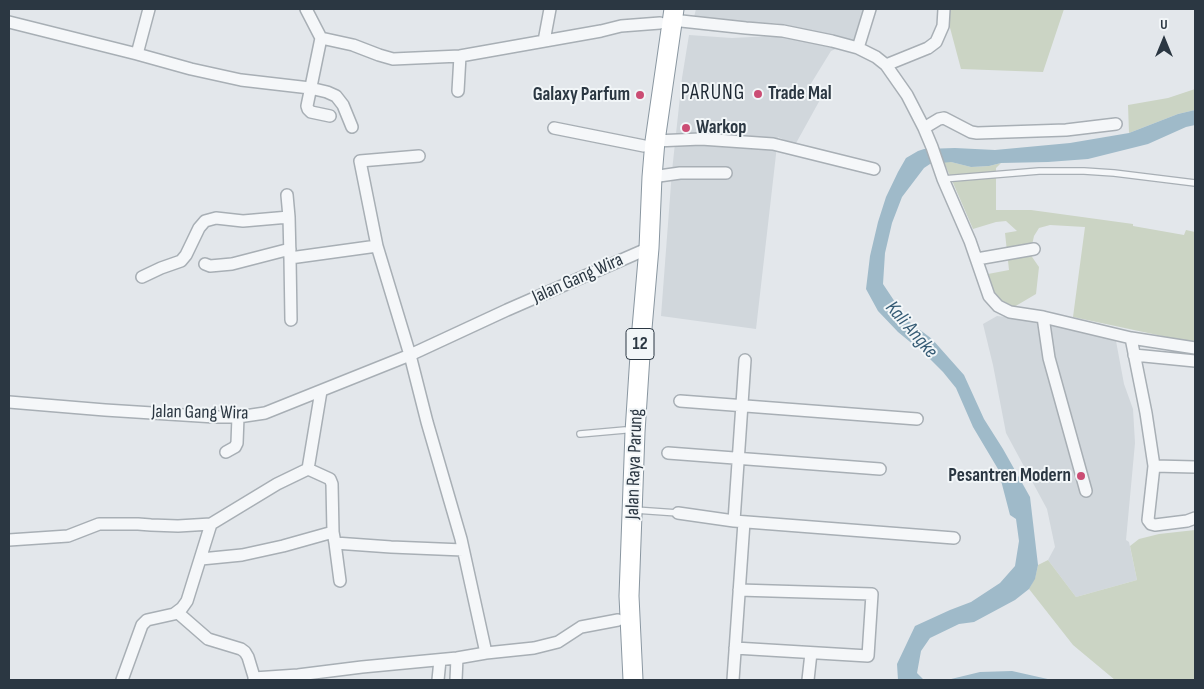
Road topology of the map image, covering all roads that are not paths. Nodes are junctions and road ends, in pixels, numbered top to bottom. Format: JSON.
{"nodes":[{"id":1,"x":149,"y":9,"type":"edge"},
{"id":2,"x":306,"y":9,"type":"edge"},
{"id":3,"x":550,"y":9,"type":"edge"},
{"id":4,"x":870,"y":9,"type":"edge"},
{"id":5,"x":944,"y":9,"type":"edge"},
{"id":6,"x":667,"y":15,"type":"edge"},
{"id":7,"x":9,"y":22,"type":"edge"},
{"id":8,"x":321,"y":38,"type":"junction"},
{"id":9,"x":544,"y":41,"type":"junction"},
{"id":10,"x":858,"y":48,"type":"junction"},
{"id":11,"x":137,"y":54,"type":"junction"},
{"id":12,"x":460,"y":56,"type":"junction"},
{"id":13,"x":886,"y":65,"type":"junction"},
{"id":14,"x":310,"y":88,"type":"junction"},
{"id":15,"x":458,"y":91,"type":"dead end"},
{"id":16,"x":330,"y":116,"type":"dead end"},
{"id":17,"x":1116,"y":124,"type":"dead end"},
{"id":18,"x":352,"y":127,"type":"dead end"},
{"id":19,"x":554,"y":128,"type":"dead end"},
{"id":20,"x":924,"y":128,"type":"junction"},
{"id":21,"x":650,"y":144,"type":"junction"},
{"id":22,"x":419,"y":156,"type":"dead end"},
{"id":23,"x":874,"y":169,"type":"dead end"},
{"id":24,"x":726,"y":173,"type":"dead end"},
{"id":25,"x":652,"y":177,"type":"junction"},
{"id":26,"x":943,"y":179,"type":"junction"},
{"id":27,"x":1195,"y":183,"type":"edge"},
{"id":28,"x":287,"y":195,"type":"dead end"},
{"id":29,"x":289,"y":217,"type":"junction"},
{"id":30,"x":378,"y":246,"type":"junction"},
{"id":31,"x":1034,"y":249,"type":"dead end"},
{"id":32,"x":643,"y":250,"type":"junction"},
{"id":33,"x":290,"y":253,"type":"junction"},
{"id":34,"x":976,"y":259,"type":"junction"},
{"id":35,"x":205,"y":264,"type":"dead end"},
{"id":36,"x":142,"y":277,"type":"dead end"},
{"id":37,"x":1042,"y":317,"type":"junction"},
{"id":38,"x":291,"y":320,"type":"dead end"},
{"id":39,"x":1131,"y":338,"type":"junction"},
{"id":40,"x":1195,"y":348,"type":"edge"},
{"id":41,"x":410,"y":355,"type":"junction"},
{"id":42,"x":1134,"y":355,"type":"junction"},
{"id":43,"x":745,"y":360,"type":"dead end"},
{"id":44,"x":1195,"y":361,"type":"edge"},
{"id":45,"x":321,"y":391,"type":"junction"},
{"id":46,"x":680,"y":401,"type":"dead end"},
{"id":47,"x":9,"y":402,"type":"edge"},
{"id":48,"x":742,"y":406,"type":"junction"},
{"id":49,"x":238,"y":417,"type":"junction"},
{"id":50,"x":917,"y":419,"type":"dead end"},
{"id":51,"x":625,"y":430,"type":"junction"},
{"id":52,"x":580,"y":434,"type":"dead end"},
{"id":53,"x":226,"y":452,"type":"dead end"},
{"id":54,"x":668,"y":453,"type":"dead end"},
{"id":55,"x":738,"y":458,"type":"junction"},
{"id":56,"x":1154,"y":466,"type":"junction"},
{"id":57,"x":1195,"y":467,"type":"edge"},
{"id":58,"x":308,"y":469,"type":"junction"},
{"id":59,"x":880,"y":469,"type":"dead end"},
{"id":60,"x":1086,"y":491,"type":"dead end"},
{"id":61,"x":633,"y":510,"type":"junction"},
{"id":62,"x":678,"y":514,"type":"joint"},
{"id":63,"x":1195,"y":518,"type":"edge"},
{"id":64,"x":739,"y":521,"type":"junction"},
{"id":65,"x":211,"y":524,"type":"junction"},
{"id":66,"x":334,"y":538,"type":"junction"},
{"id":67,"x":954,"y":538,"type":"dead end"},
{"id":68,"x":9,"y":540,"type":"edge"},
{"id":69,"x":463,"y":550,"type":"junction"},
{"id":70,"x":201,"y":559,"type":"junction"},
{"id":71,"x":340,"y":580,"type":"dead end"},
{"id":72,"x":739,"y":590,"type":"junction"},
{"id":73,"x":177,"y":612,"type":"junction"},
{"id":74,"x":618,"y":620,"type":"junction"},
{"id":75,"x":625,"y":648,"type":"junction"},
{"id":76,"x":735,"y":648,"type":"junction"},
{"id":77,"x":486,"y":653,"type":"junction"},
{"id":78,"x":811,"y":653,"type":"junction"},
{"id":79,"x":457,"y":658,"type":"junction"},
{"id":80,"x":440,"y":660,"type":"junction"},
{"id":81,"x":255,"y":679,"type":"edge"},
{"id":82,"x":122,"y":680,"type":"edge"},
{"id":83,"x":438,"y":680,"type":"edge"},
{"id":84,"x":456,"y":680,"type":"edge"},
{"id":85,"x":621,"y":680,"type":"edge"},
{"id":86,"x":633,"y":680,"type":"edge"},
{"id":87,"x":733,"y":680,"type":"edge"},
{"id":88,"x":808,"y":680,"type":"edge"}],
"edges":[{"from":1,"to":11,"type":"street"},
{"from":2,"to":8,"type":"street"},
{"from":3,"to":9,"type":"street"},
{"from":4,"to":10,"type":"street"},
{"from":5,"to":13,"type":"street"},
{"from":6,"to":9,"type":"street"},
{"from":6,"to":10,"type":"street"},
{"from":6,"to":21,"type":"highway","name":"Jalan Raya Parung","number":"12"},
{"from":7,"to":11,"type":"street"},
{"from":8,"to":12,"type":"street"},
{"from":8,"to":14,"type":"street"},
{"from":9,"to":12,"type":"street"},
{"from":10,"to":13,"type":"street"},
{"from":11,"to":14,"type":"street"},
{"from":12,"to":15,"type":"street"},
{"from":13,"to":20,"type":"street"},
{"from":14,"to":16,"type":"street"},
{"from":14,"to":18,"type":"street"},
{"from":17,"to":20,"type":"street"},
{"from":19,"to":21,"type":"street"},
{"from":20,"to":26,"type":"street"},
{"from":21,"to":23,"type":"street"},
{"from":21,"to":25,"type":"highway","name":"Jalan Raya Parung","number":"12"},
{"from":21,"to":32,"type":"highway","name":"Jalan Raya Parung","number":"12"},
{"from":22,"to":30,"type":"street"},
{"from":24,"to":25,"type":"street"},
{"from":25,"to":32,"type":"highway","name":"Jalan Raya Parung","number":"12"},
{"from":26,"to":27,"type":"lane"},
{"from":26,"to":34,"type":"street"},
{"from":28,"to":29,"type":"street"},
{"from":29,"to":33,"type":"street"},
{"from":29,"to":36,"type":"street"},
{"from":30,"to":33,"type":"street"},
{"from":30,"to":41,"type":"street"},
{"from":31,"to":34,"type":"street"},
{"from":32,"to":41,"type":"street","name":"Jalan Gang Wira"},
{"from":32,"to":51,"type":"highway","name":"Jalan Raya Parung","number":"12"},
{"from":32,"to":61,"type":"highway","name":"Jalan Raya Parung","number":"12"},
{"from":33,"to":35,"type":"street"},
{"from":33,"to":38,"type":"street"},
{"from":34,"to":37,"type":"street"},
{"from":37,"to":39,"type":"street"},
{"from":37,"to":60,"type":"street"},
{"from":39,"to":40,"type":"street"},
{"from":39,"to":42,"type":"street"},
{"from":41,"to":45,"type":"street","name":"Jalan Gang Wira"},
{"from":41,"to":69,"type":"street"},
{"from":42,"to":44,"type":"street"},
{"from":42,"to":56,"type":"street"},
{"from":43,"to":48,"type":"street"},
{"from":45,"to":49,"type":"street","name":"Jalan Gang Wira"},
{"from":45,"to":58,"type":"street"},
{"from":46,"to":48,"type":"street"},
{"from":47,"to":49,"type":"street","name":"Jalan Gang Wira"},
{"from":48,"to":50,"type":"street"},
{"from":48,"to":55,"type":"street"},
{"from":49,"to":53,"type":"street"},
{"from":51,"to":52,"type":"lane"},
{"from":51,"to":74,"type":"highway","name":"Jalan Raya Parung","number":"12"},
{"from":54,"to":55,"type":"street"},
{"from":55,"to":59,"type":"street"},
{"from":55,"to":64,"type":"street"},
{"from":56,"to":57,"type":"street"},
{"from":56,"to":63,"type":"street"},
{"from":58,"to":65,"type":"street"},
{"from":58,"to":66,"type":"street"},
{"from":61,"to":62,"type":"lane"},
{"from":61,"to":75,"type":"highway","name":"Jalan Raya Parung","number":"12"},
{"from":62,"to":64,"type":"street"},
{"from":64,"to":67,"type":"street"},
{"from":64,"to":72,"type":"street"},
{"from":65,"to":68,"type":"street"},
{"from":65,"to":70,"type":"street"},
{"from":66,"to":69,"type":"street"},
{"from":66,"to":70,"type":"street"},
{"from":66,"to":71,"type":"street"},
{"from":69,"to":77,"type":"street"},
{"from":70,"to":73,"type":"street"},
{"from":72,"to":76,"type":"street"},
{"from":72,"to":78,"type":"street"},
{"from":73,"to":81,"type":"street"},
{"from":73,"to":82,"type":"street"},
{"from":74,"to":75,"type":"highway","name":"Jalan Raya Parung","number":"12"},
{"from":74,"to":77,"type":"street"},
{"from":75,"to":85,"type":"highway","name":"Jalan Raya Parung","number":"12"},
{"from":75,"to":86,"type":"highway","name":"Jalan Raya Parung","number":"12"},
{"from":76,"to":78,"type":"street"},
{"from":76,"to":87,"type":"street"},
{"from":77,"to":79,"type":"street"},
{"from":78,"to":88,"type":"street"},
{"from":79,"to":80,"type":"street"},
{"from":79,"to":84,"type":"street"},
{"from":80,"to":81,"type":"street"},
{"from":80,"to":83,"type":"street"}]}
